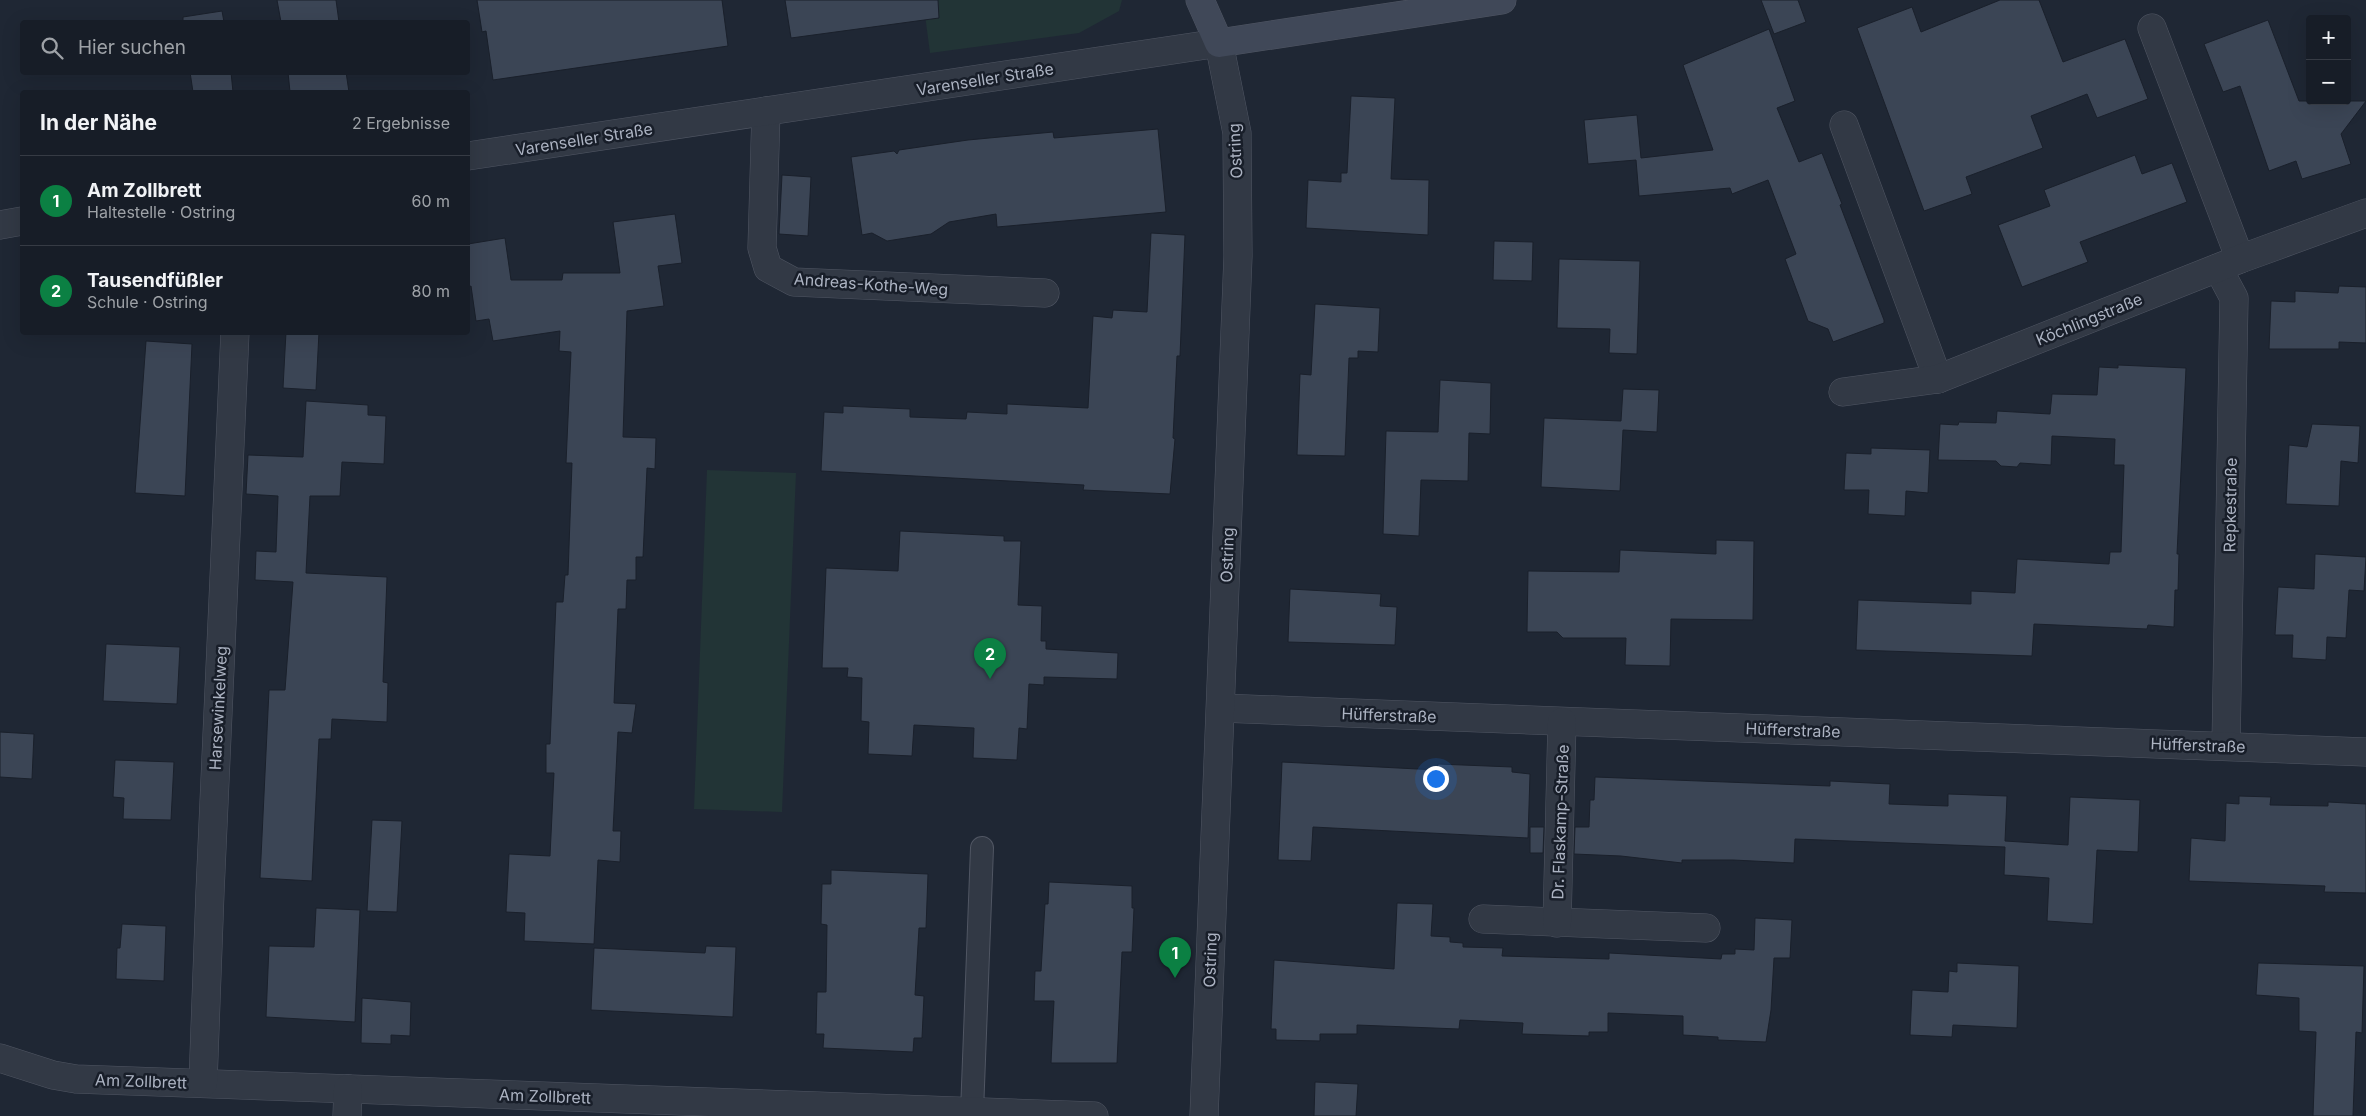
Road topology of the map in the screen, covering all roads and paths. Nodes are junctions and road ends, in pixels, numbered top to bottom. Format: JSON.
{"nodes":[{"id":1,"x":1200,"y":0,"type":"edge"},
{"id":2,"x":1502,"y":0,"type":"edge"},
{"id":3,"x":2152,"y":28,"type":"dead end"},
{"id":4,"x":1219,"y":43,"type":"junction"},
{"id":5,"x":766,"y":111,"type":"junction"},
{"id":6,"x":1844,"y":125,"type":"dead end"},
{"id":7,"x":470,"y":156,"type":"edge"},
{"id":8,"x":2366,"y":213,"type":"edge"},
{"id":9,"x":20,"y":221,"type":"edge"},
{"id":10,"x":0,"y":225,"type":"edge"},
{"id":11,"x":2229,"y":263,"type":"junction"},
{"id":12,"x":1045,"y":293,"type":"dead end"},
{"id":13,"x":235,"y":335,"type":"edge"},
{"id":14,"x":1938,"y":379,"type":"junction"},
{"id":15,"x":1843,"y":392,"type":"dead end"},
{"id":16,"x":1221,"y":708,"type":"junction"},
{"id":17,"x":1562,"y":722,"type":"junction"},
{"id":18,"x":2226,"y":746,"type":"junction"},
{"id":19,"x":2366,"y":752,"type":"edge"},
{"id":20,"x":982,"y":848,"type":"dead end"},
{"id":21,"x":1483,"y":920,"type":"dead end"},
{"id":22,"x":1557,"y":923,"type":"junction"},
{"id":23,"x":1706,"y":928,"type":"dead end"},
{"id":24,"x":0,"y":1058,"type":"edge"},
{"id":25,"x":203,"y":1083,"type":"junction"},
{"id":26,"x":348,"y":1089,"type":"junction"},
{"id":27,"x":972,"y":1112,"type":"junction"},
{"id":28,"x":347,"y":1116,"type":"edge"},
{"id":29,"x":1094,"y":1116,"type":"edge"},
{"id":30,"x":1204,"y":1116,"type":"edge"}],
"edges":[{"from":1,"to":4,"type":"main road","name":"Ostring"},
{"from":2,"to":4,"type":"main road","name":"Varenseller Straße"},
{"from":3,"to":11,"type":"street"},
{"from":4,"to":5,"type":"street","name":"Varenseller Straße"},
{"from":4,"to":16,"type":"street","name":"Ostring"},
{"from":5,"to":7,"type":"street","name":"Varenseller Straße"},
{"from":5,"to":12,"type":"street","name":"Andreas-Kothe-Weg"},
{"from":6,"to":14,"type":"street"},
{"from":8,"to":11,"type":"street","name":"Köchlingstraße"},
{"from":9,"to":10,"type":"street"},
{"from":11,"to":14,"type":"street","name":"Köchlingstraße"},
{"from":11,"to":18,"type":"street","name":"Repkestraße"},
{"from":13,"to":25,"type":"street","name":"Harsewinkelweg"},
{"from":14,"to":15,"type":"street","name":"Köchlingstraße"},
{"from":16,"to":17,"type":"street","name":"Hüfferstraße"},
{"from":16,"to":30,"type":"street","name":"Ostring"},
{"from":17,"to":18,"type":"street","name":"Hüfferstraße"},
{"from":17,"to":22,"type":"street","name":"Dr. Flaskamp-Straße"},
{"from":18,"to":19,"type":"street","name":"Hüfferstraße"},
{"from":20,"to":27,"type":"lane"},
{"from":21,"to":22,"type":"street","name":"Dr. Flaskamp-Straße"},
{"from":22,"to":23,"type":"street","name":"Dr. Flaskamp-Straße"},
{"from":24,"to":25,"type":"street","name":"Am Zollbrett"},
{"from":25,"to":26,"type":"street","name":"Am Zollbrett"},
{"from":26,"to":27,"type":"street","name":"Am Zollbrett"},
{"from":26,"to":28,"type":"street"},
{"from":27,"to":29,"type":"street","name":"Am Zollbrett"}]}
